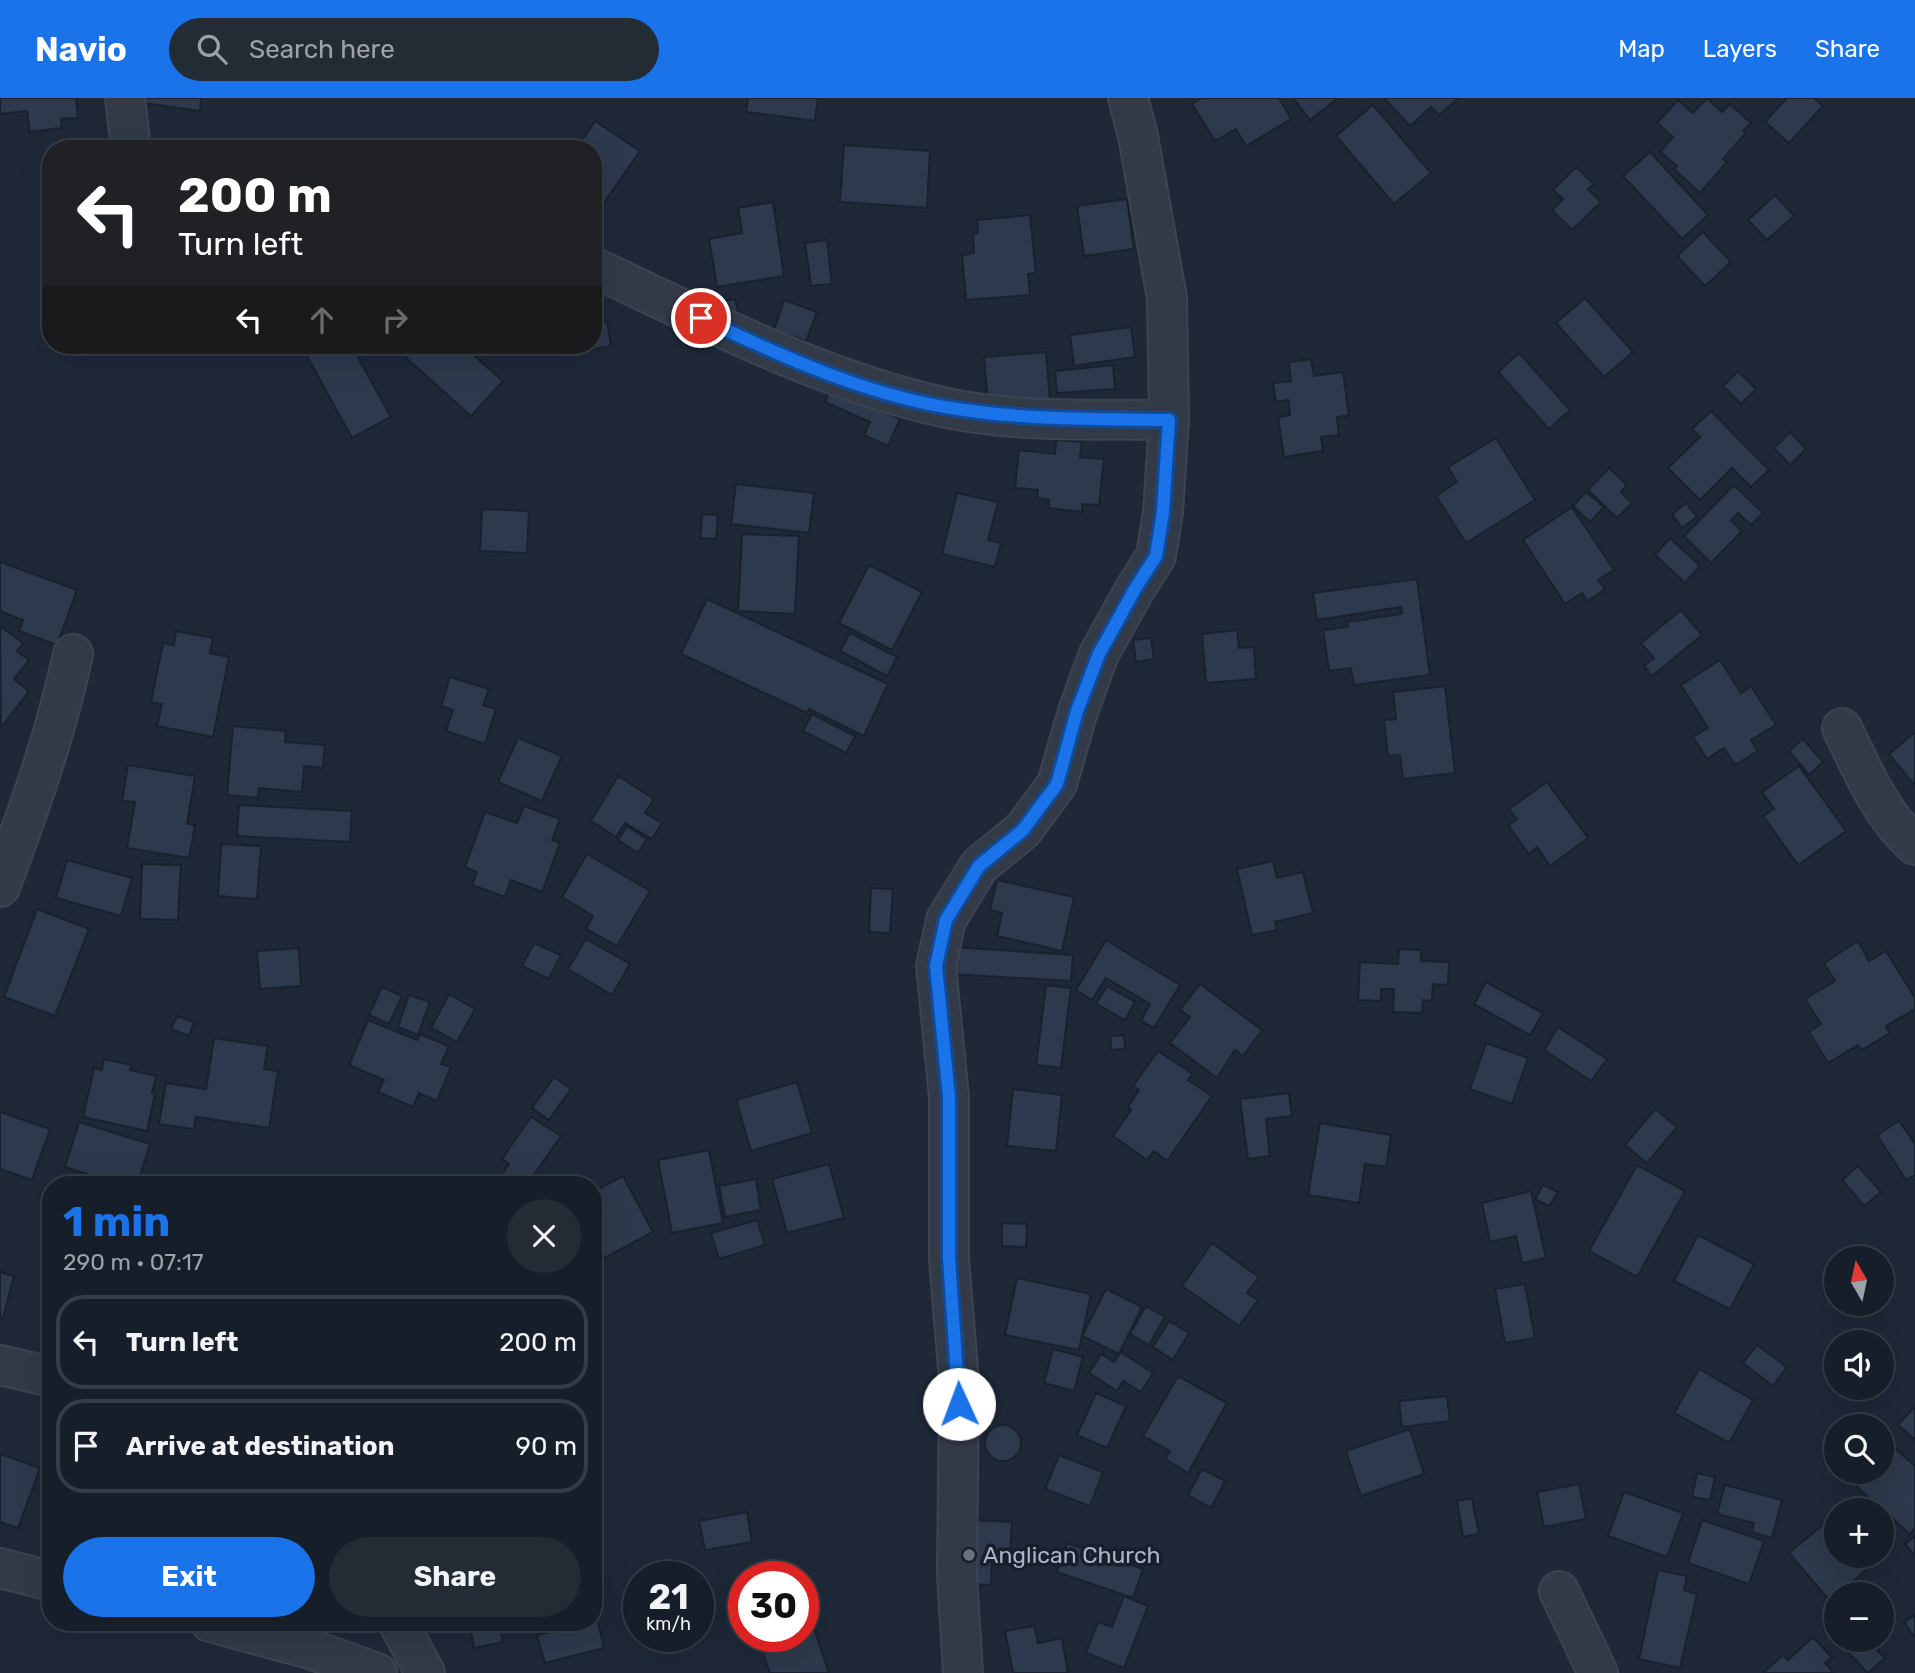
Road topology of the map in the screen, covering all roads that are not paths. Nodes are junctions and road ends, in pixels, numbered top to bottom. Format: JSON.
{"nodes":[{"id":1,"x":125,"y":98,"type":"edge"},
{"id":2,"x":1128,"y":98,"type":"edge"},
{"id":3,"x":130,"y":140,"type":"edge"},
{"id":4,"x":602,"y":271,"type":"edge"},
{"id":5,"x":1169,"y":420,"type":"junction"},
{"id":6,"x":73,"y":654,"type":"dead end"},
{"id":7,"x":1842,"y":728,"type":"dead end"},
{"id":8,"x":1915,"y":845,"type":"edge"},
{"id":9,"x":0,"y":887,"type":"edge"},
{"id":10,"x":0,"y":1365,"type":"edge"},
{"id":11,"x":42,"y":1375,"type":"edge"},
{"id":12,"x":0,"y":1568,"type":"edge"},
{"id":13,"x":42,"y":1579,"type":"edge"},
{"id":14,"x":1559,"y":1591,"type":"dead end"},
{"id":15,"x":245,"y":1631,"type":"edge"},
{"id":16,"x":403,"y":1631,"type":"edge"},
{"id":17,"x":377,"y":1673,"type":"edge"},
{"id":18,"x":425,"y":1673,"type":"edge"},
{"id":19,"x":963,"y":1673,"type":"edge"},
{"id":20,"x":1598,"y":1673,"type":"edge"}],
"edges":[{"from":1,"to":3,"type":"street"},
{"from":2,"to":5,"type":"street"},
{"from":4,"to":5,"type":"street"},
{"from":5,"to":19,"type":"street"},
{"from":6,"to":9,"type":"street"},
{"from":7,"to":8,"type":"street"},
{"from":10,"to":11,"type":"street"},
{"from":12,"to":13,"type":"street"},
{"from":14,"to":20,"type":"street"},
{"from":15,"to":17,"type":"street"},
{"from":16,"to":18,"type":"street"}]}
